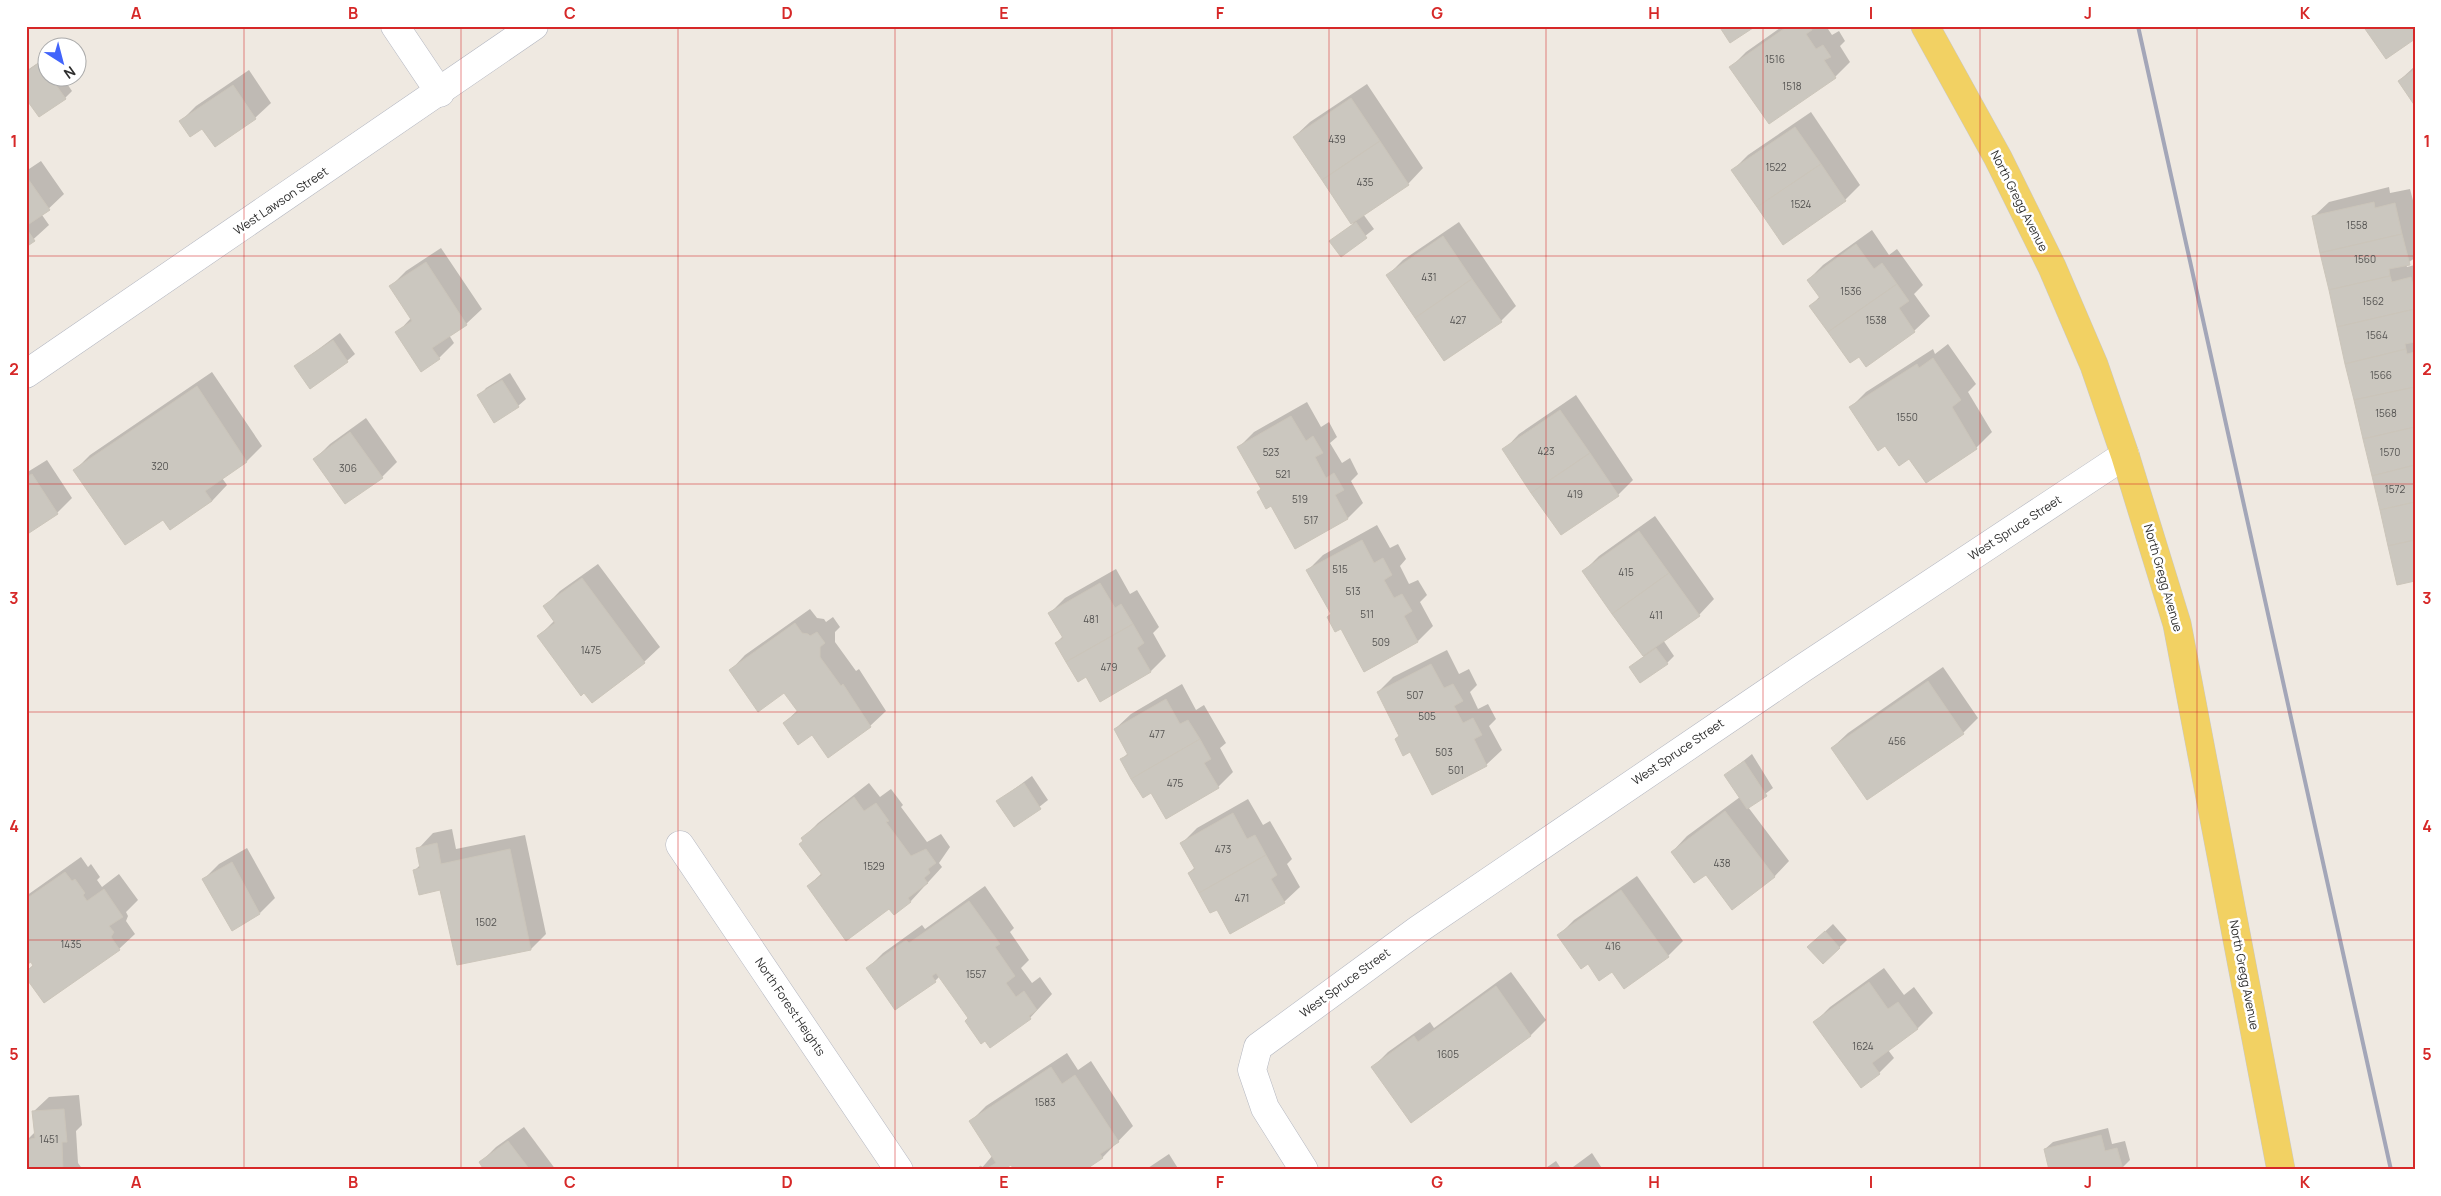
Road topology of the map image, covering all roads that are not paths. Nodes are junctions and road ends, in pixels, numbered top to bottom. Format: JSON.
{"nodes":[{"id":1,"x":396,"y":26,"type":"edge"},
{"id":2,"x":534,"y":26,"type":"edge"},
{"id":3,"x":1925,"y":26,"type":"edge"},
{"id":4,"x":440,"y":92,"type":"junction"},
{"id":5,"x":26,"y":374,"type":"edge"},
{"id":6,"x":2126,"y":455,"type":"junction"},
{"id":7,"x":680,"y":845,"type":"dead end"},
{"id":8,"x":900,"y":1170,"type":"edge"},
{"id":9,"x":1304,"y":1170,"type":"edge"},
{"id":10,"x":2281,"y":1170,"type":"edge"}],
"edges":[{"from":1,"to":4,"type":"street"},
{"from":2,"to":4,"type":"street","name":"West Lawson Street"},
{"from":3,"to":6,"type":"main road","name":"North Gregg Avenue"},
{"from":4,"to":5,"type":"street","name":"West Lawson Street"},
{"from":6,"to":9,"type":"street","name":"West Spruce Street"},
{"from":6,"to":10,"type":"main road","name":"North Gregg Avenue"},
{"from":7,"to":8,"type":"street","name":"North Forest Heights"}]}
